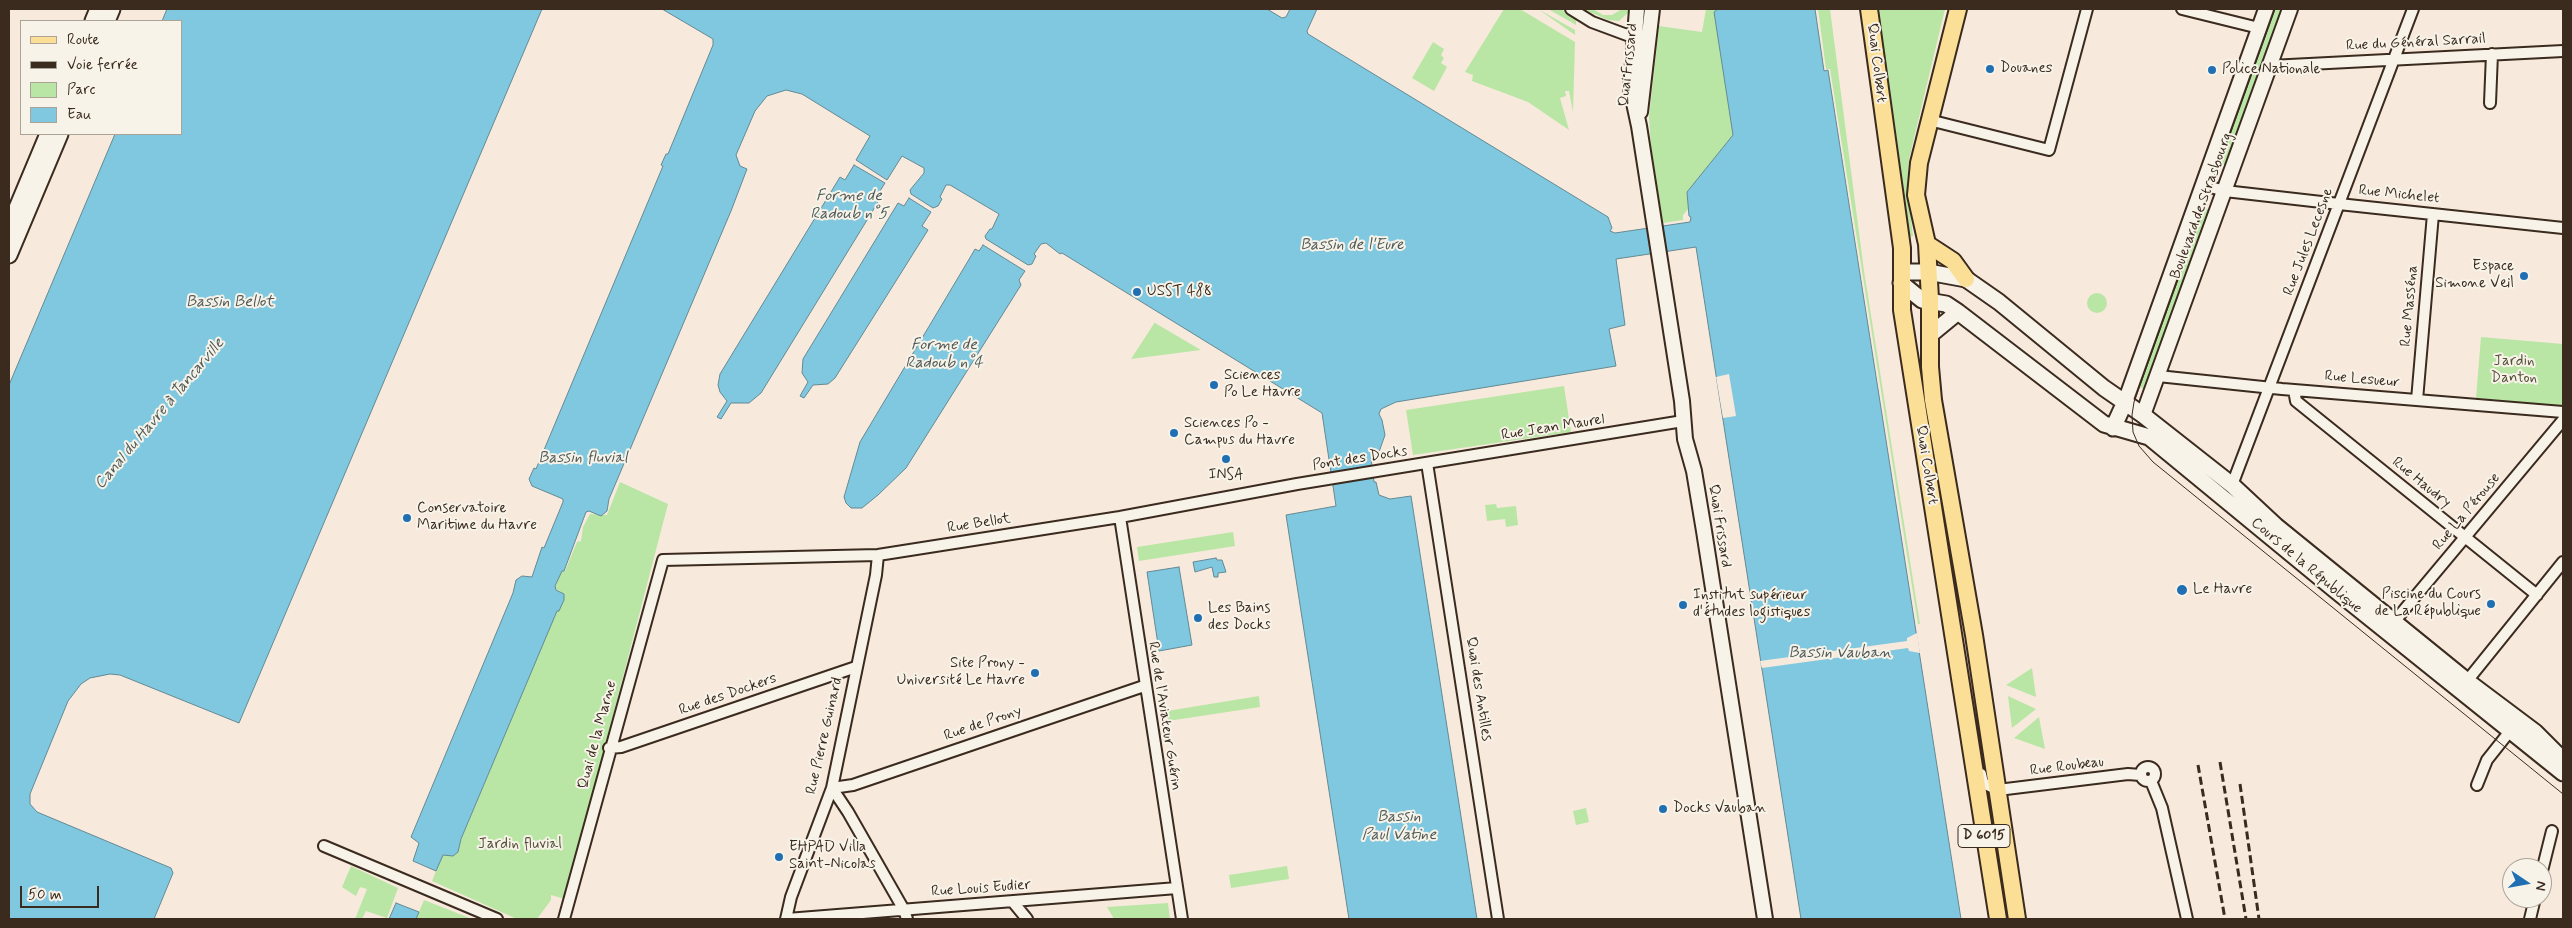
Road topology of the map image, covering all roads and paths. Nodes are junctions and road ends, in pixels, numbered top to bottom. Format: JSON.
{"nodes":[{"id":1,"x":1571,"y":9,"type":"edge"},
{"id":2,"x":1637,"y":9,"type":"edge"},
{"id":3,"x":1652,"y":9,"type":"edge"},
{"id":4,"x":1869,"y":9,"type":"edge"},
{"id":5,"x":1958,"y":9,"type":"edge"},
{"id":6,"x":2087,"y":9,"type":"edge"},
{"id":7,"x":2182,"y":9,"type":"edge"},
{"id":8,"x":2266,"y":9,"type":"edge"},
{"id":9,"x":2290,"y":9,"type":"edge"},
{"id":10,"x":2413,"y":9,"type":"edge"},
{"id":11,"x":2259,"y":28,"type":"junction"},
{"id":12,"x":1641,"y":36,"type":"junction"},
{"id":13,"x":2563,"y":51,"type":"edge"},
{"id":14,"x":2492,"y":54,"type":"junction"},
{"id":15,"x":2393,"y":59,"type":"junction"},
{"id":16,"x":2270,"y":66,"type":"junction"},
{"id":17,"x":2490,"y":103,"type":"dead end"},
{"id":18,"x":1929,"y":120,"type":"junction"},
{"id":19,"x":48,"y":135,"type":"edge"},
{"id":20,"x":60,"y":135,"type":"edge"},
{"id":21,"x":2203,"y":185,"type":"junction"},
{"id":22,"x":2225,"y":191,"type":"junction"},
{"id":23,"x":2339,"y":204,"type":"junction"},
{"id":24,"x":2433,"y":214,"type":"junction"},
{"id":25,"x":9,"y":228,"type":"edge"},
{"id":26,"x":2563,"y":228,"type":"edge"},
{"id":27,"x":1926,"y":244,"type":"junction"},
{"id":28,"x":9,"y":256,"type":"edge"},
{"id":29,"x":1928,"y":272,"type":"junction"},
{"id":30,"x":1902,"y":277,"type":"junction"},
{"id":31,"x":1966,"y":280,"type":"junction"},
{"id":32,"x":1930,"y":300,"type":"junction"},
{"id":33,"x":1958,"y":312,"type":"junction"},
{"id":34,"x":1930,"y":335,"type":"junction"},
{"id":35,"x":2158,"y":376,"type":"junction"},
{"id":36,"x":2270,"y":387,"type":"junction"},
{"id":37,"x":2294,"y":390,"type":"junction"},
{"id":38,"x":2417,"y":400,"type":"junction"},
{"id":39,"x":2125,"y":402,"type":"junction"},
{"id":40,"x":2563,"y":412,"type":"edge"},
{"id":41,"x":2143,"y":415,"type":"junction"},
{"id":42,"x":2563,"y":420,"type":"edge"},
{"id":43,"x":1683,"y":422,"type":"junction"},
{"id":44,"x":2113,"y":428,"type":"junction"},
{"id":45,"x":2133,"y":432,"type":"junction"},
{"id":46,"x":1427,"y":463,"type":"junction"},
{"id":47,"x":1297,"y":484,"type":"joint"},
{"id":48,"x":2232,"y":485,"type":"junction"},
{"id":49,"x":1120,"y":517,"type":"junction"},
{"id":50,"x":2465,"y":538,"type":"junction"},
{"id":51,"x":878,"y":555,"type":"junction"},
{"id":52,"x":663,"y":560,"type":"joint"},
{"id":53,"x":2563,"y":562,"type":"edge"},
{"id":54,"x":2537,"y":594,"type":"junction"},
{"id":55,"x":2394,"y":622,"type":"junction"},
{"id":56,"x":856,"y":667,"type":"junction"},
{"id":57,"x":1979,"y":668,"type":"junction"},
{"id":58,"x":2467,"y":680,"type":"junction"},
{"id":59,"x":1144,"y":686,"type":"junction"},
{"id":60,"x":1962,"y":697,"type":"junction"},
{"id":61,"x":2514,"y":725,"type":"junction"},
{"id":62,"x":609,"y":748,"type":"junction"},
{"id":63,"x":1971,"y":754,"type":"junction"},
{"id":64,"x":2563,"y":760,"type":"edge"},
{"id":65,"x":2563,"y":773,"type":"edge"},
{"id":66,"x":2477,"y":786,"type":"dead end"},
{"id":67,"x":832,"y":788,"type":"junction"},
{"id":68,"x":1998,"y":790,"type":"junction"},
{"id":69,"x":2552,"y":831,"type":"dead end"},
{"id":70,"x":324,"y":846,"type":"dead end"},
{"id":71,"x":2545,"y":858,"type":"edge"},
{"id":72,"x":1177,"y":888,"type":"junction"},
{"id":73,"x":1013,"y":902,"type":"junction"},
{"id":74,"x":906,"y":915,"type":"edge"},
{"id":75,"x":497,"y":919,"type":"edge"},
{"id":76,"x":564,"y":919,"type":"edge"},
{"id":77,"x":787,"y":919,"type":"edge"},
{"id":78,"x":1027,"y":919,"type":"edge"},
{"id":79,"x":1182,"y":919,"type":"edge"},
{"id":80,"x":1498,"y":919,"type":"edge"},
{"id":81,"x":1766,"y":919,"type":"edge"},
{"id":82,"x":1998,"y":919,"type":"edge"},
{"id":83,"x":2017,"y":919,"type":"edge"},
{"id":84,"x":2187,"y":919,"type":"edge"}],
"edges":[{"from":1,"to":12,"type":"street"},
{"from":2,"to":12,"type":"street","name":"Quai Frissard"},
{"from":3,"to":12,"type":"street","name":"Quai Frissard"},
{"from":4,"to":30,"type":"main road","name":"Quai Colbert"},
{"from":5,"to":18,"type":"main road","name":"Quai Colbert"},
{"from":6,"to":18,"type":"street"},
{"from":7,"to":11,"type":"street"},
{"from":8,"to":11,"type":"street","name":"Boulevard de Strasbourg"},
{"from":9,"to":16,"type":"street","name":"Boulevard de Strasbourg"},
{"from":10,"to":15,"type":"street","name":"Rue Jules Lecesne"},
{"from":11,"to":21,"type":"street","name":"Boulevard de Strasbourg"},
{"from":12,"to":43,"type":"street","name":"Quai Frissard"},
{"from":13,"to":14,"type":"street","name":"Rue du Général Sarrail"},
{"from":14,"to":15,"type":"street","name":"Rue du Général Sarrail"},
{"from":14,"to":17,"type":"street"},
{"from":15,"to":16,"type":"street","name":"Rue du Général Sarrail"},
{"from":15,"to":23,"type":"street","name":"Rue Jules Lecesne"},
{"from":16,"to":22,"type":"street","name":"Boulevard de Strasbourg"},
{"from":18,"to":27,"type":"main road","name":"Quai Colbert"},
{"from":19,"to":25,"type":"main road"},
{"from":20,"to":28,"type":"main road"},
{"from":21,"to":22,"type":"street","name":"Rue Michelet"},
{"from":21,"to":39,"type":"street","name":"Boulevard de Strasbourg"},
{"from":22,"to":23,"type":"street","name":"Rue Michelet"},
{"from":22,"to":35,"type":"street","name":"Boulevard de Strasbourg"},
{"from":23,"to":24,"type":"street","name":"Rue Michelet"},
{"from":23,"to":36,"type":"street","name":"Rue Jules Lecesne"},
{"from":24,"to":26,"type":"street","name":"Rue Michelet"},
{"from":24,"to":38,"type":"street","name":"Rue Masséna"},
{"from":27,"to":29,"type":"main road","name":"Quai Colbert"},
{"from":27,"to":31,"type":"main road"},
{"from":29,"to":30,"type":"main road"},
{"from":29,"to":31,"type":"main road"},
{"from":29,"to":32,"type":"main road","name":"Quai Colbert"},
{"from":30,"to":32,"type":"main road"},
{"from":30,"to":60,"type":"main road","name":"Quai Colbert"},
{"from":31,"to":39,"type":"main road","name":"Cours de la République"},
{"from":32,"to":33,"type":"main road"},
{"from":32,"to":34,"type":"main road","name":"Quai Colbert"},
{"from":33,"to":34,"type":"main road"},
{"from":33,"to":44,"type":"main road","name":"Cours de la République"},
{"from":34,"to":57,"type":"main road","name":"Quai Colbert"},
{"from":35,"to":36,"type":"street","name":"Rue Lesueur"},
{"from":35,"to":41,"type":"street","name":"Boulevard de Strasbourg"},
{"from":36,"to":37,"type":"street","name":"Rue Lesueur"},
{"from":36,"to":48,"type":"street","name":"Rue Jules Lecesne"},
{"from":37,"to":38,"type":"street","name":"Rue Lesueur"},
{"from":37,"to":50,"type":"street","name":"Rue Haudry"},
{"from":38,"to":40,"type":"street","name":"Rue Lesueur"},
{"from":39,"to":41,"type":"main road","name":"Cours de la République"},
{"from":39,"to":44,"type":"main road"},
{"from":41,"to":45,"type":"main road"},
{"from":41,"to":48,"type":"main road","name":"Cours de la République"},
{"from":42,"to":50,"type":"street","name":"Rue La Pérouse"},
{"from":43,"to":46,"type":"street","name":"Rue Jean Maurel"},
{"from":43,"to":81,"type":"street","name":"Quai Frissard"},
{"from":44,"to":45,"type":"main road","name":"Cours de la République"},
{"from":45,"to":61,"type":"main road","name":"Cours de la République"},
{"from":46,"to":47,"type":"street","name":"Pont des Docks"},
{"from":46,"to":80,"type":"street","name":"Quai des Antilles"},
{"from":47,"to":49,"type":"street","name":"Rue Bellot"},
{"from":48,"to":55,"type":"main road","name":"Cours de la République"},
{"from":49,"to":51,"type":"street","name":"Rue Bellot"},
{"from":49,"to":59,"type":"street","name":"Rue de l'Aviateur Guérin"},
{"from":50,"to":54,"type":"street","name":"Rue Haudry"},
{"from":50,"to":55,"type":"street","name":"Rue La Pérouse"},
{"from":51,"to":52,"type":"street","name":"Rue Bellot"},
{"from":51,"to":56,"type":"street","name":"Rue Pierre Guinard"},
{"from":52,"to":62,"type":"street","name":"Quai de la Marne"},
{"from":53,"to":54,"type":"street"},
{"from":54,"to":58,"type":"street"},
{"from":55,"to":58,"type":"main road","name":"Cours de la République"},
{"from":56,"to":62,"type":"street","name":"Rue des Dockers"},
{"from":56,"to":67,"type":"street","name":"Rue Pierre Guinard"},
{"from":57,"to":60,"type":"main road"},
{"from":57,"to":68,"type":"main road","name":"Quai Colbert","number":"D 6015"},
{"from":58,"to":61,"type":"main road","name":"Cours de la République"},
{"from":59,"to":67,"type":"street","name":"Rue de Prony"},
{"from":59,"to":72,"type":"street","name":"Rue de l'Aviateur Guérin"},
{"from":60,"to":63,"type":"main road","name":"Quai Colbert","number":"D 6015"},
{"from":61,"to":64,"type":"main road","name":"Cours de la République"},
{"from":61,"to":65,"type":"main road","name":"Cours de la République"},
{"from":61,"to":66,"type":"street"},
{"from":62,"to":76,"type":"street","name":"Quai de la Marne"},
{"from":63,"to":68,"type":"street"},
{"from":63,"to":82,"type":"main road","name":"Quai Colbert","number":"D 6015"},
{"from":67,"to":74,"type":"street"},
{"from":67,"to":77,"type":"street","name":"Rue Pierre Guinard"},
{"from":68,"to":83,"type":"main road","name":"Quai Colbert","number":"D 6015"},
{"from":68,"to":84,"type":"street","name":"Rue Roubeau"},
{"from":69,"to":71,"type":"street"},
{"from":70,"to":75,"type":"street"},
{"from":72,"to":73,"type":"street","name":"Rue Louis Eudier"},
{"from":72,"to":79,"type":"street","name":"Rue de l'Aviateur Guérin"},
{"from":73,"to":74,"type":"street","name":"Rue Louis Eudier"},
{"from":73,"to":78,"type":"street"},
{"from":74,"to":77,"type":"street","name":"Rue Louis Eudier"}]}
